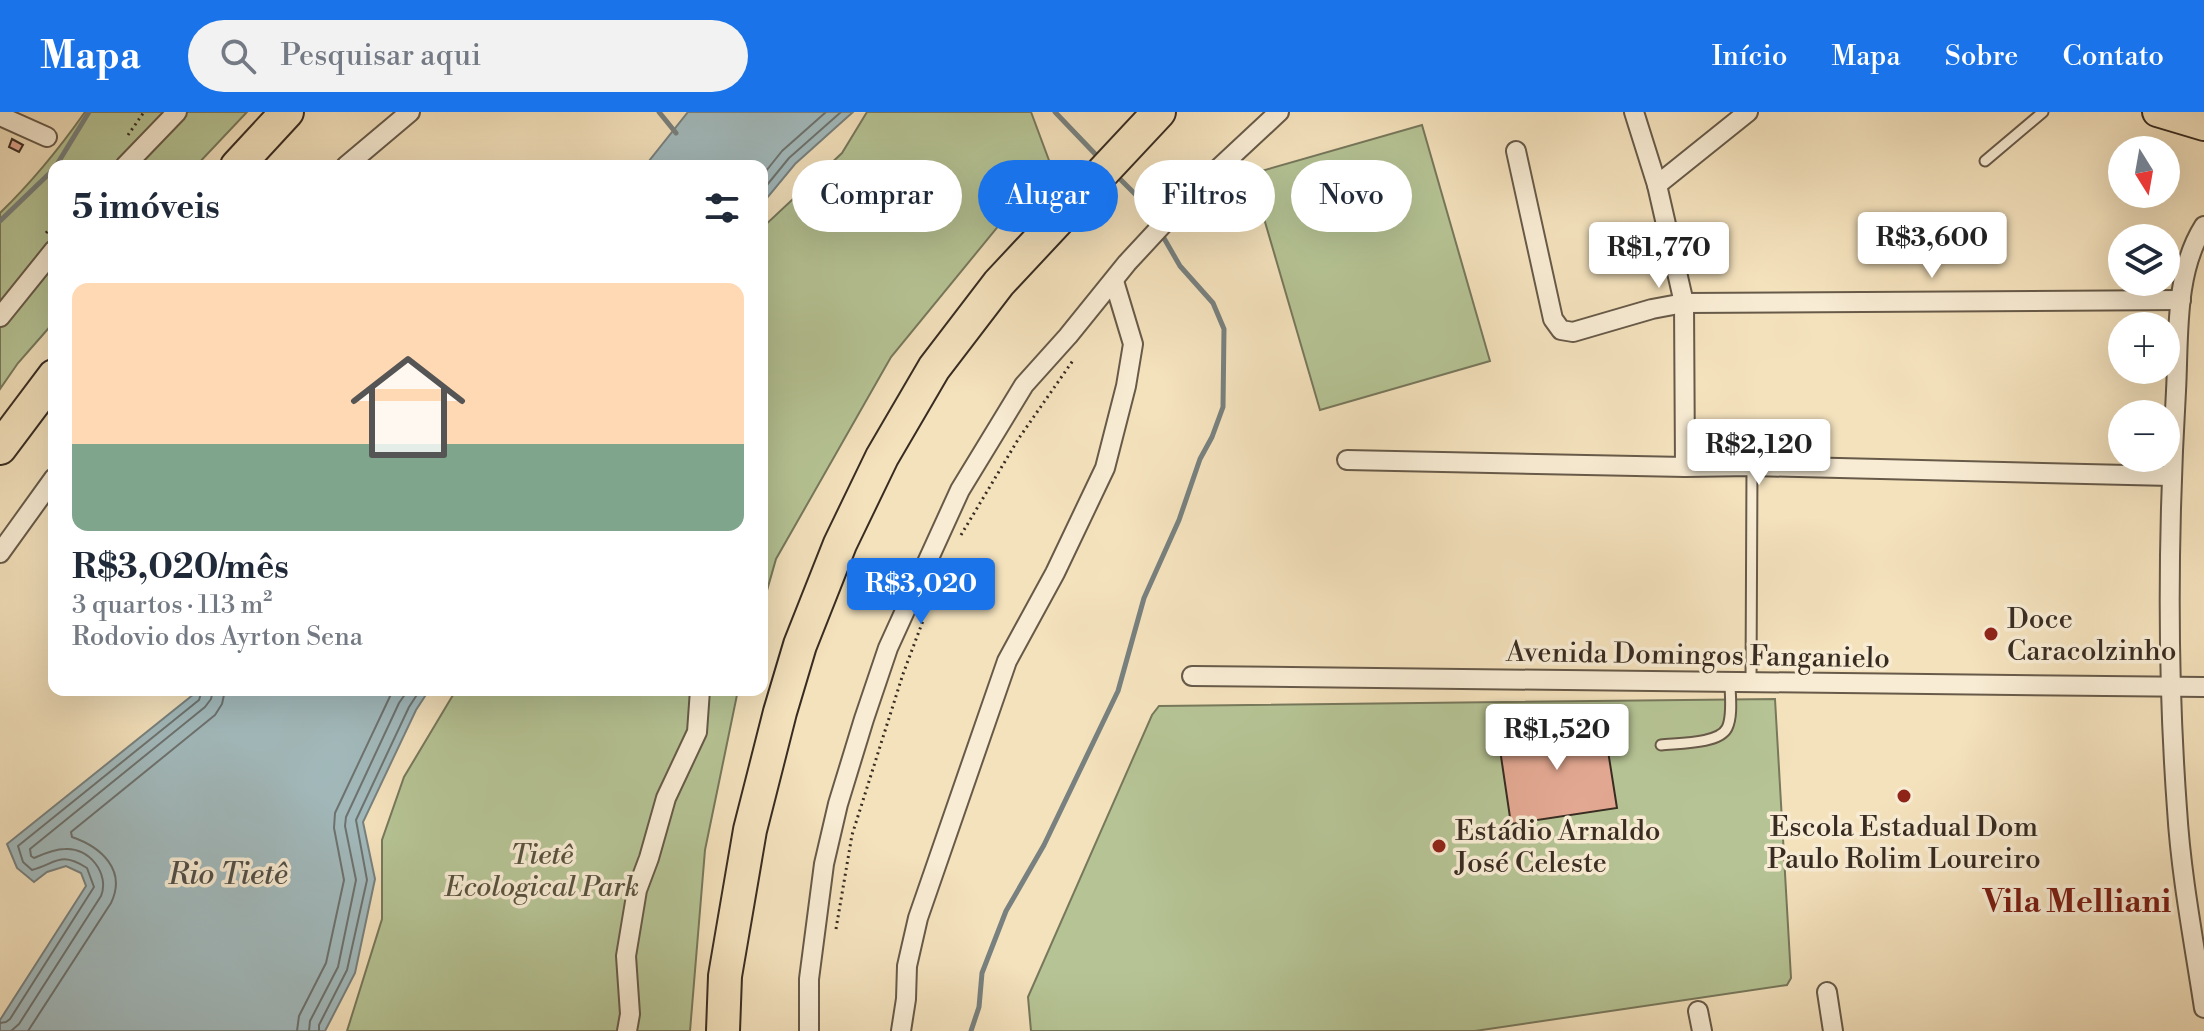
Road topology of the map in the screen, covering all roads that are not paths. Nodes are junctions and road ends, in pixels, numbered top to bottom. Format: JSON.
{"nodes":[{"id":1,"x":177,"y":112,"type":"edge"},
{"id":2,"x":287,"y":112,"type":"edge"},
{"id":3,"x":410,"y":112,"type":"edge"},
{"id":4,"x":1159,"y":112,"type":"edge"},
{"id":5,"x":1279,"y":112,"type":"edge"},
{"id":6,"x":1634,"y":112,"type":"edge"},
{"id":7,"x":1748,"y":112,"type":"edge"},
{"id":8,"x":2043,"y":112,"type":"edge"},
{"id":9,"x":2157,"y":112,"type":"edge"},
{"id":10,"x":0,"y":116,"type":"edge"},
{"id":11,"x":2204,"y":126,"type":"edge"},
{"id":12,"x":47,"y":137,"type":"dead end"},
{"id":13,"x":1516,"y":151,"type":"dead end"},
{"id":14,"x":131,"y":160,"type":"edge"},
{"id":15,"x":243,"y":160,"type":"edge"},
{"id":16,"x":353,"y":160,"type":"edge"},
{"id":17,"x":1985,"y":161,"type":"dead end"},
{"id":18,"x":1657,"y":185,"type":"junction"},
{"id":19,"x":2204,"y":226,"type":"edge"},
{"id":20,"x":48,"y":257,"type":"edge"},
{"id":21,"x":1114,"y":281,"type":"junction"},
{"id":22,"x":2181,"y":300,"type":"junction"},
{"id":23,"x":1684,"y":303,"type":"junction"},
{"id":24,"x":0,"y":317,"type":"edge"},
{"id":25,"x":48,"y":384,"type":"edge"},
{"id":26,"x":0,"y":448,"type":"edge"},
{"id":27,"x":1347,"y":460,"type":"dead end"},
{"id":28,"x":1752,"y":466,"type":"junction"},
{"id":29,"x":1685,"y":467,"type":"junction"},
{"id":30,"x":2171,"y":476,"type":"junction"},
{"id":31,"x":48,"y":486,"type":"edge"},
{"id":32,"x":0,"y":553,"type":"edge"},
{"id":33,"x":1192,"y":676,"type":"dead end"},
{"id":34,"x":1730,"y":683,"type":"junction"},
{"id":35,"x":1751,"y":683,"type":"junction"},
{"id":36,"x":2171,"y":687,"type":"junction"},
{"id":37,"x":2204,"y":687,"type":"edge"},
{"id":38,"x":700,"y":696,"type":"edge"},
{"id":39,"x":1661,"y":745,"type":"dead end"},
{"id":40,"x":2200,"y":954,"type":"edge"},
{"id":41,"x":1827,"y":992,"type":"dead end"},
{"id":42,"x":2204,"y":1008,"type":"edge"},
{"id":43,"x":1698,"y":1011,"type":"dead end"},
{"id":44,"x":627,"y":1031,"type":"edge"},
{"id":45,"x":723,"y":1031,"type":"edge"},
{"id":46,"x":809,"y":1031,"type":"edge"},
{"id":47,"x":901,"y":1031,"type":"edge"},
{"id":48,"x":1702,"y":1031,"type":"edge"},
{"id":49,"x":1833,"y":1031,"type":"edge"}],
"edges":[{"from":1,"to":14,"type":"street"},
{"from":2,"to":15,"type":"highway"},
{"from":3,"to":16,"type":"street"},
{"from":4,"to":45,"type":"highway"},
{"from":5,"to":21,"type":"street"},
{"from":6,"to":18,"type":"street"},
{"from":7,"to":18,"type":"street"},
{"from":8,"to":17,"type":"lane"},
{"from":9,"to":11,"type":"main road"},
{"from":10,"to":12,"type":"street"},
{"from":13,"to":23,"type":"street"},
{"from":18,"to":23,"type":"street"},
{"from":19,"to":22,"type":"street"},
{"from":20,"to":24,"type":"street"},
{"from":21,"to":46,"type":"street"},
{"from":21,"to":47,"type":"street"},
{"from":22,"to":23,"type":"street"},
{"from":22,"to":30,"type":"street"},
{"from":23,"to":29,"type":"street"},
{"from":25,"to":26,"type":"highway"},
{"from":27,"to":29,"type":"street"},
{"from":28,"to":29,"type":"street"},
{"from":28,"to":30,"type":"street"},
{"from":28,"to":35,"type":"lane"},
{"from":30,"to":36,"type":"street"},
{"from":31,"to":32,"type":"street"},
{"from":33,"to":34,"type":"street","name":"Avenida Domingos Fanganielo"},
{"from":34,"to":35,"type":"street","name":"Avenida Domingos Fanganielo"},
{"from":34,"to":39,"type":"lane"},
{"from":35,"to":36,"type":"street","name":"Avenida Domingos Fanganielo"},
{"from":36,"to":37,"type":"street","name":"Avenida Domingos Fanganielo"},
{"from":36,"to":40,"type":"street"},
{"from":38,"to":44,"type":"street"},
{"from":40,"to":42,"type":"street"},
{"from":41,"to":49,"type":"street"},
{"from":43,"to":48,"type":"street"}]}
